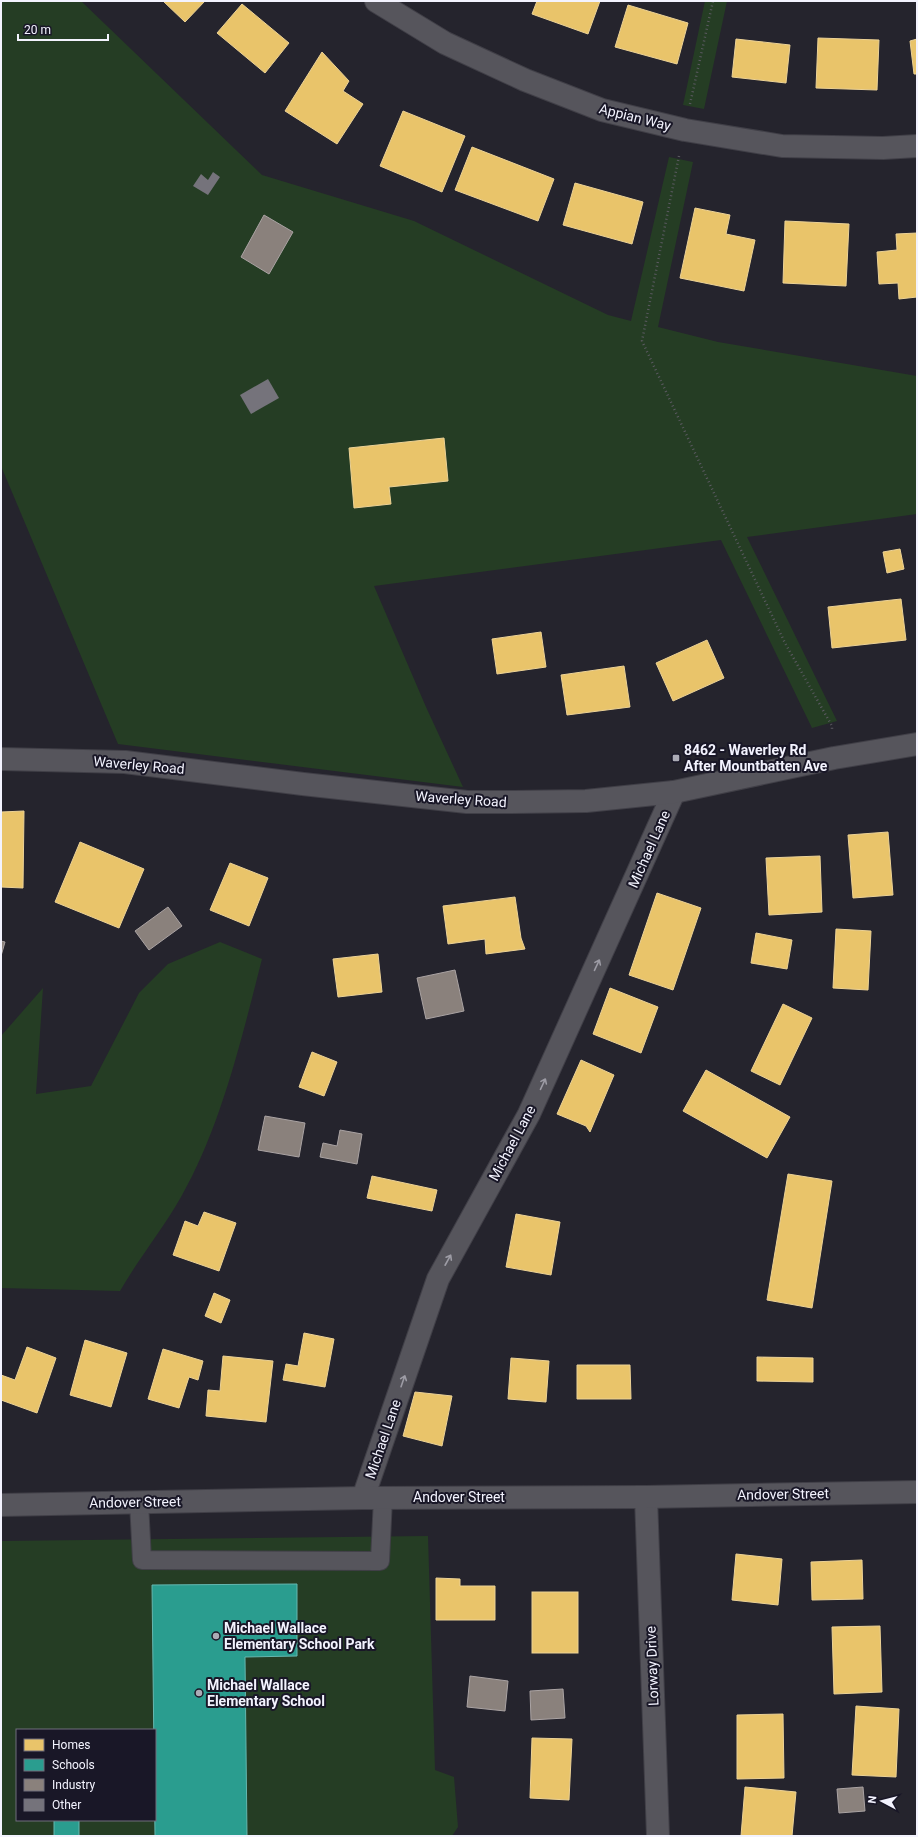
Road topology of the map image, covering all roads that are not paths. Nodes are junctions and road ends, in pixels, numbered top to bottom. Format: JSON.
{"nodes":[{"id":1,"x":376,"y":1,"type":"edge"},
{"id":2,"x":917,"y":146,"type":"edge"},
{"id":3,"x":917,"y":744,"type":"edge"},
{"id":4,"x":1,"y":759,"type":"edge"},
{"id":5,"x":674,"y":792,"type":"junction"},
{"id":6,"x":917,"y":1492,"type":"edge"},
{"id":7,"x":646,"y":1497,"type":"junction"},
{"id":8,"x":373,"y":1498,"type":"junction"},
{"id":9,"x":139,"y":1502,"type":"junction"},
{"id":10,"x":1,"y":1505,"type":"edge"},
{"id":11,"x":658,"y":1836,"type":"edge"}],
"edges":[{"from":1,"to":2,"type":"street","name":"Appian Way"},
{"from":3,"to":5,"type":"street","name":"Waverley Road"},
{"from":4,"to":5,"type":"street","name":"Waverley Road"},
{"from":8,"to":5,"type":"street","name":"Michael Lane","one_way":true},
{"from":6,"to":7,"type":"street","name":"Andover Street"},
{"from":7,"to":8,"type":"street","name":"Andover Street"},
{"from":7,"to":11,"type":"street","name":"Lorway Drive"},
{"from":8,"to":9,"type":"street","name":"Andover Street"},
{"from":8,"to":9,"type":"lane"},
{"from":9,"to":10,"type":"street","name":"Andover Street"}]}
